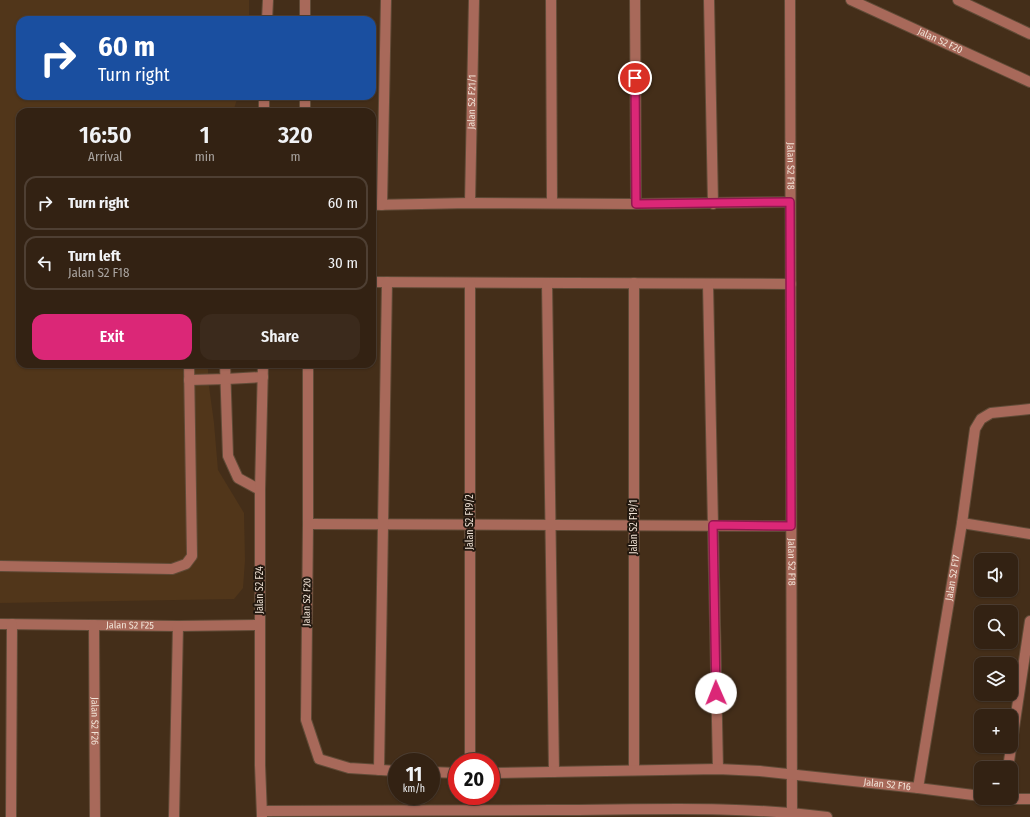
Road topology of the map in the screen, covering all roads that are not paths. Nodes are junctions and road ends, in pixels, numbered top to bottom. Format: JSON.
{"nodes":[{"id":1,"x":268,"y":0,"type":"edge"},
{"id":2,"x":305,"y":0,"type":"edge"},
{"id":3,"x":386,"y":0,"type":"edge"},
{"id":4,"x":474,"y":0,"type":"edge"},
{"id":5,"x":550,"y":0,"type":"edge"},
{"id":6,"x":635,"y":0,"type":"edge"},
{"id":7,"x":709,"y":0,"type":"edge"},
{"id":8,"x":790,"y":0,"type":"edge"},
{"id":9,"x":851,"y":0,"type":"edge"},
{"id":10,"x":958,"y":0,"type":"edge"},
{"id":11,"x":267,"y":16,"type":"edge"},
{"id":12,"x":305,"y":16,"type":"edge"},
{"id":13,"x":1030,"y":34,"type":"edge"},
{"id":14,"x":1030,"y":82,"type":"edge"},
{"id":15,"x":790,"y":202,"type":"junction"},
{"id":16,"x":470,"y":203,"type":"junction"},
{"id":17,"x":552,"y":203,"type":"junction"},
{"id":18,"x":636,"y":204,"type":"junction"},
{"id":19,"x":713,"y":204,"type":"junction"},
{"id":20,"x":377,"y":205,"type":"edge"},
{"id":21,"x":376,"y":282,"type":"edge"},
{"id":22,"x":387,"y":282,"type":"junction"},
{"id":23,"x":470,"y":283,"type":"junction"},
{"id":24,"x":547,"y":283,"type":"junction"},
{"id":25,"x":634,"y":283,"type":"junction"},
{"id":26,"x":708,"y":284,"type":"junction"},
{"id":27,"x":791,"y":284,"type":"junction"},
{"id":28,"x":189,"y":368,"type":"edge"},
{"id":29,"x":225,"y":368,"type":"edge"},
{"id":30,"x":263,"y":368,"type":"edge"},
{"id":31,"x":308,"y":368,"type":"edge"},
{"id":32,"x":263,"y":377,"type":"junction"},
{"id":33,"x":226,"y":379,"type":"junction"},
{"id":34,"x":189,"y":380,"type":"junction"},
{"id":35,"x":1030,"y":409,"type":"edge"},
{"id":36,"x":260,"y":490,"type":"junction"},
{"id":37,"x":962,"y":523,"type":"junction"},
{"id":38,"x":308,"y":524,"type":"junction"},
{"id":39,"x":383,"y":524,"type":"junction"},
{"id":40,"x":470,"y":524,"type":"junction"},
{"id":41,"x":551,"y":525,"type":"junction"},
{"id":42,"x":634,"y":525,"type":"junction"},
{"id":43,"x":713,"y":525,"type":"junction"},
{"id":44,"x":791,"y":526,"type":"junction"},
{"id":45,"x":1030,"y":534,"type":"edge"},
{"id":46,"x":0,"y":566,"type":"edge"},
{"id":47,"x":1030,"y":621,"type":"edge"},
{"id":48,"x":0,"y":624,"type":"edge"},
{"id":49,"x":12,"y":624,"type":"junction"},
{"id":50,"x":94,"y":625,"type":"junction"},
{"id":51,"x":260,"y":625,"type":"junction"},
{"id":52,"x":178,"y":626,"type":"junction"},
{"id":53,"x":470,"y":753,"type":"edge"},
{"id":54,"x":1009,"y":761,"type":"edge"},
{"id":55,"x":718,"y":769,"type":"junction"},
{"id":56,"x":379,"y":770,"type":"junction"},
{"id":57,"x":388,"y":770,"type":"edge"},
{"id":58,"x":634,"y":770,"type":"junction"},
{"id":59,"x":554,"y":772,"type":"junction"},
{"id":60,"x":500,"y":773,"type":"edge"},
{"id":61,"x":792,"y":775,"type":"junction"},
{"id":62,"x":918,"y":788,"type":"junction"},
{"id":63,"x":974,"y":795,"type":"edge"},
{"id":64,"x":1018,"y":799,"type":"edge"},
{"id":65,"x":1030,"y":799,"type":"edge"},
{"id":66,"x":386,"y":813,"type":"edge"},
{"id":67,"x":633,"y":813,"type":"edge"},
{"id":68,"x":708,"y":813,"type":"edge"},
{"id":69,"x":262,"y":814,"type":"edge"},
{"id":70,"x":310,"y":814,"type":"edge"},
{"id":71,"x":470,"y":814,"type":"edge"},
{"id":72,"x":553,"y":814,"type":"edge"},
{"id":73,"x":792,"y":815,"type":"edge"},
{"id":74,"x":11,"y":817,"type":"edge"},
{"id":75,"x":95,"y":817,"type":"edge"},
{"id":76,"x":174,"y":817,"type":"edge"},
{"id":77,"x":827,"y":817,"type":"edge"}],
"edges":[{"from":1,"to":11,"type":"street"},
{"from":2,"to":12,"type":"street"},
{"from":3,"to":20,"type":"street"},
{"from":4,"to":16,"type":"street","name":"Jalan S2 F21/1"},
{"from":5,"to":17,"type":"street"},
{"from":6,"to":18,"type":"street"},
{"from":7,"to":19,"type":"street"},
{"from":8,"to":15,"type":"street","name":"Jalan S2 F18"},
{"from":9,"to":14,"type":"street","name":"Jalan S2 F20"},
{"from":10,"to":13,"type":"street"},
{"from":15,"to":19,"type":"street"},
{"from":15,"to":27,"type":"street","name":"Jalan S2 F18"},
{"from":16,"to":17,"type":"street"},
{"from":16,"to":20,"type":"street"},
{"from":17,"to":18,"type":"street"},
{"from":18,"to":19,"type":"street"},
{"from":21,"to":22,"type":"street"},
{"from":22,"to":23,"type":"street"},
{"from":22,"to":39,"type":"street"},
{"from":23,"to":24,"type":"street"},
{"from":23,"to":40,"type":"street","name":"Jalan S2 F19/2"},
{"from":24,"to":25,"type":"street"},
{"from":24,"to":41,"type":"street"},
{"from":25,"to":26,"type":"street"},
{"from":25,"to":42,"type":"street","name":"Jalan S2 F19/1"},
{"from":26,"to":27,"type":"street"},
{"from":26,"to":43,"type":"street"},
{"from":27,"to":44,"type":"street","name":"Jalan S2 F18"},
{"from":28,"to":34,"type":"street"},
{"from":29,"to":33,"type":"street"},
{"from":30,"to":32,"type":"street","name":"Jalan S2 F24"},
{"from":31,"to":38,"type":"street","name":"Jalan S2 F20"},
{"from":32,"to":33,"type":"street"},
{"from":32,"to":36,"type":"street","name":"Jalan S2 F24"},
{"from":33,"to":34,"type":"street"},
{"from":33,"to":36,"type":"street"},
{"from":34,"to":46,"type":"street"},
{"from":35,"to":37,"type":"street","name":"Jalan S2 F17"},
{"from":36,"to":51,"type":"street","name":"Jalan S2 F24"},
{"from":37,"to":45,"type":"street"},
{"from":37,"to":62,"type":"street","name":"Jalan S2 F17"},
{"from":38,"to":39,"type":"street"},
{"from":38,"to":56,"type":"street","name":"Jalan S2 F20"},
{"from":39,"to":40,"type":"street"},
{"from":39,"to":56,"type":"street"},
{"from":40,"to":41,"type":"street"},
{"from":40,"to":53,"type":"street","name":"Jalan S2 F19/2"},
{"from":41,"to":42,"type":"street"},
{"from":41,"to":59,"type":"street"},
{"from":42,"to":43,"type":"street"},
{"from":42,"to":58,"type":"street","name":"Jalan S2 F19/1"},
{"from":43,"to":44,"type":"street"},
{"from":43,"to":55,"type":"street"},
{"from":44,"to":61,"type":"street","name":"Jalan S2 F18"},
{"from":47,"to":54,"type":"street"},
{"from":48,"to":49,"type":"street","name":"Jalan S2 F25"},
{"from":49,"to":50,"type":"street","name":"Jalan S2 F25"},
{"from":49,"to":74,"type":"street"},
{"from":50,"to":52,"type":"street","name":"Jalan S2 F25"},
{"from":50,"to":75,"type":"street","name":"Jalan S2 F26"},
{"from":51,"to":52,"type":"street","name":"Jalan S2 F25"},
{"from":51,"to":69,"type":"street","name":"Jalan S2 F24"},
{"from":52,"to":76,"type":"street"},
{"from":55,"to":58,"type":"street","name":"Jalan S2 F16"},
{"from":55,"to":61,"type":"street","name":"Jalan S2 F16"},
{"from":56,"to":57,"type":"street","name":"Jalan S2 F20"},
{"from":58,"to":59,"type":"street","name":"Jalan S2 F16"},
{"from":59,"to":60,"type":"street","name":"Jalan S2 F16"},
{"from":61,"to":62,"type":"street","name":"Jalan S2 F16"},
{"from":61,"to":73,"type":"street","name":"Jalan S2 F18"},
{"from":62,"to":63,"type":"street","name":"Jalan S2 F16"},
{"from":64,"to":65,"type":"street"},
{"from":66,"to":70,"type":"street"},
{"from":66,"to":71,"type":"street"},
{"from":67,"to":68,"type":"street"},
{"from":67,"to":72,"type":"street"},
{"from":68,"to":73,"type":"street"},
{"from":69,"to":70,"type":"street"},
{"from":71,"to":72,"type":"street"},
{"from":73,"to":77,"type":"street"}]}
